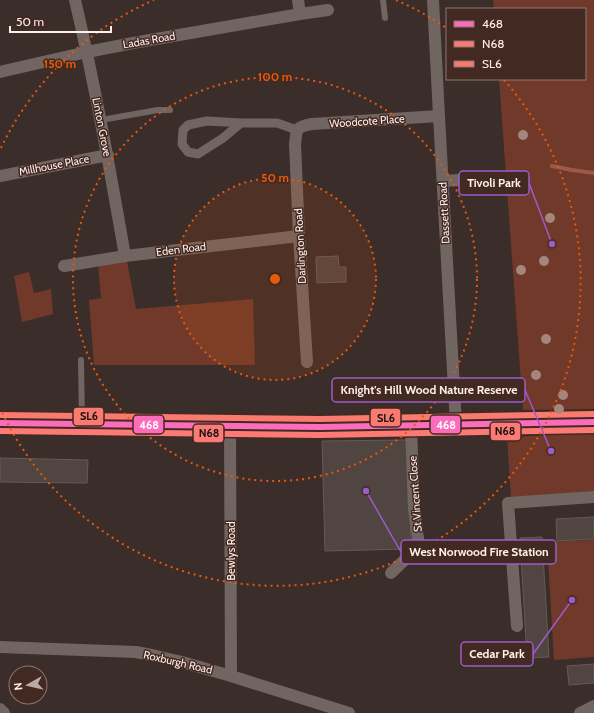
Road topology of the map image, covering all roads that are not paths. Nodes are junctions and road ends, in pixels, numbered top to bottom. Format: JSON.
{"nodes":[{"id":1,"x":75,"y":0,"type":"edge"},
{"id":2,"x":298,"y":0,"type":"edge"},
{"id":3,"x":383,"y":0,"type":"edge"},
{"id":4,"x":433,"y":0,"type":"edge"},
{"id":5,"x":328,"y":10,"type":"dead end"},
{"id":6,"x":300,"y":14,"type":"junction"},
{"id":7,"x":385,"y":18,"type":"dead end"},
{"id":8,"x":87,"y":52,"type":"junction"},
{"id":9,"x":0,"y":72,"type":"edge"},
{"id":10,"x":170,"y":110,"type":"dead end"},
{"id":11,"x":439,"y":116,"type":"junction"},
{"id":12,"x":101,"y":120,"type":"junction"},
{"id":13,"x":241,"y":123,"type":"junction"},
{"id":14,"x":297,"y":130,"type":"junction"},
{"id":15,"x":108,"y":155,"type":"junction"},
{"id":16,"x":0,"y":176,"type":"edge"},
{"id":17,"x":492,"y":178,"type":"dead end"},
{"id":18,"x":443,"y":181,"type":"junction"},
{"id":19,"x":299,"y":236,"type":"junction"},
{"id":20,"x":125,"y":256,"type":"junction"},
{"id":21,"x":64,"y":266,"type":"dead end"},
{"id":22,"x":81,"y":360,"type":"dead end"},
{"id":23,"x":307,"y":362,"type":"dead end"},
{"id":24,"x":594,"y":422,"type":"edge"},
{"id":25,"x":0,"y":423,"type":"edge"},
{"id":26,"x":82,"y":424,"type":"junction"},
{"id":27,"x":230,"y":425,"type":"junction"},
{"id":28,"x":456,"y":425,"type":"junction"},
{"id":29,"x":411,"y":426,"type":"junction"},
{"id":30,"x":594,"y":497,"type":"edge"},
{"id":31,"x":391,"y":573,"type":"dead end"},
{"id":32,"x":517,"y":626,"type":"dead end"},
{"id":33,"x":0,"y":647,"type":"edge"},
{"id":34,"x":231,"y":676,"type":"junction"},
{"id":35,"x":594,"y":706,"type":"edge"},
{"id":36,"x":0,"y":709,"type":"edge"},
{"id":37,"x":4,"y":713,"type":"edge"},
{"id":38,"x":349,"y":713,"type":"edge"},
{"id":39,"x":580,"y":713,"type":"edge"}],
"edges":[{"from":1,"to":8,"type":"street","name":"Linton Grove"},
{"from":2,"to":6,"type":"street"},
{"from":3,"to":7,"type":"lane"},
{"from":4,"to":11,"type":"street","name":"Dassett Road"},
{"from":5,"to":6,"type":"street","name":"Ladas Road"},
{"from":6,"to":8,"type":"street","name":"Ladas Road"},
{"from":8,"to":9,"type":"street","name":"Ladas Road"},
{"from":8,"to":12,"type":"street","name":"Linton Grove"},
{"from":10,"to":12,"type":"lane"},
{"from":11,"to":14,"type":"street","name":"Woodcote Place"},
{"from":11,"to":18,"type":"street","name":"Dassett Road"},
{"from":12,"to":15,"type":"street","name":"Linton Grove"},
{"from":13,"to":13,"type":"street"},
{"from":13,"to":14,"type":"street"},
{"from":14,"to":19,"type":"street","name":"Darlington Road"},
{"from":15,"to":16,"type":"street","name":"Millhouse Place"},
{"from":15,"to":20,"type":"street","name":"Linton Grove"},
{"from":17,"to":18,"type":"street"},
{"from":18,"to":28,"type":"street","name":"Dassett Road"},
{"from":19,"to":20,"type":"street","name":"Eden Road"},
{"from":19,"to":23,"type":"street","name":"Darlington Road"},
{"from":20,"to":21,"type":"street","name":"Eden Road"},
{"from":22,"to":26,"type":"lane"},
{"from":24,"to":28,"type":"main road"},
{"from":25,"to":26,"type":"main road"},
{"from":26,"to":27,"type":"main road"},
{"from":27,"to":29,"type":"main road"},
{"from":27,"to":34,"type":"street","name":"Bewlys Road"},
{"from":28,"to":29,"type":"main road"},
{"from":29,"to":31,"type":"street","name":"St Vincent Close"},
{"from":30,"to":32,"type":"street"},
{"from":33,"to":34,"type":"street","name":"Roxburgh Road"},
{"from":34,"to":38,"type":"street","name":"Roxburgh Road"},
{"from":35,"to":39,"type":"street"},
{"from":36,"to":37,"type":"street"}]}
